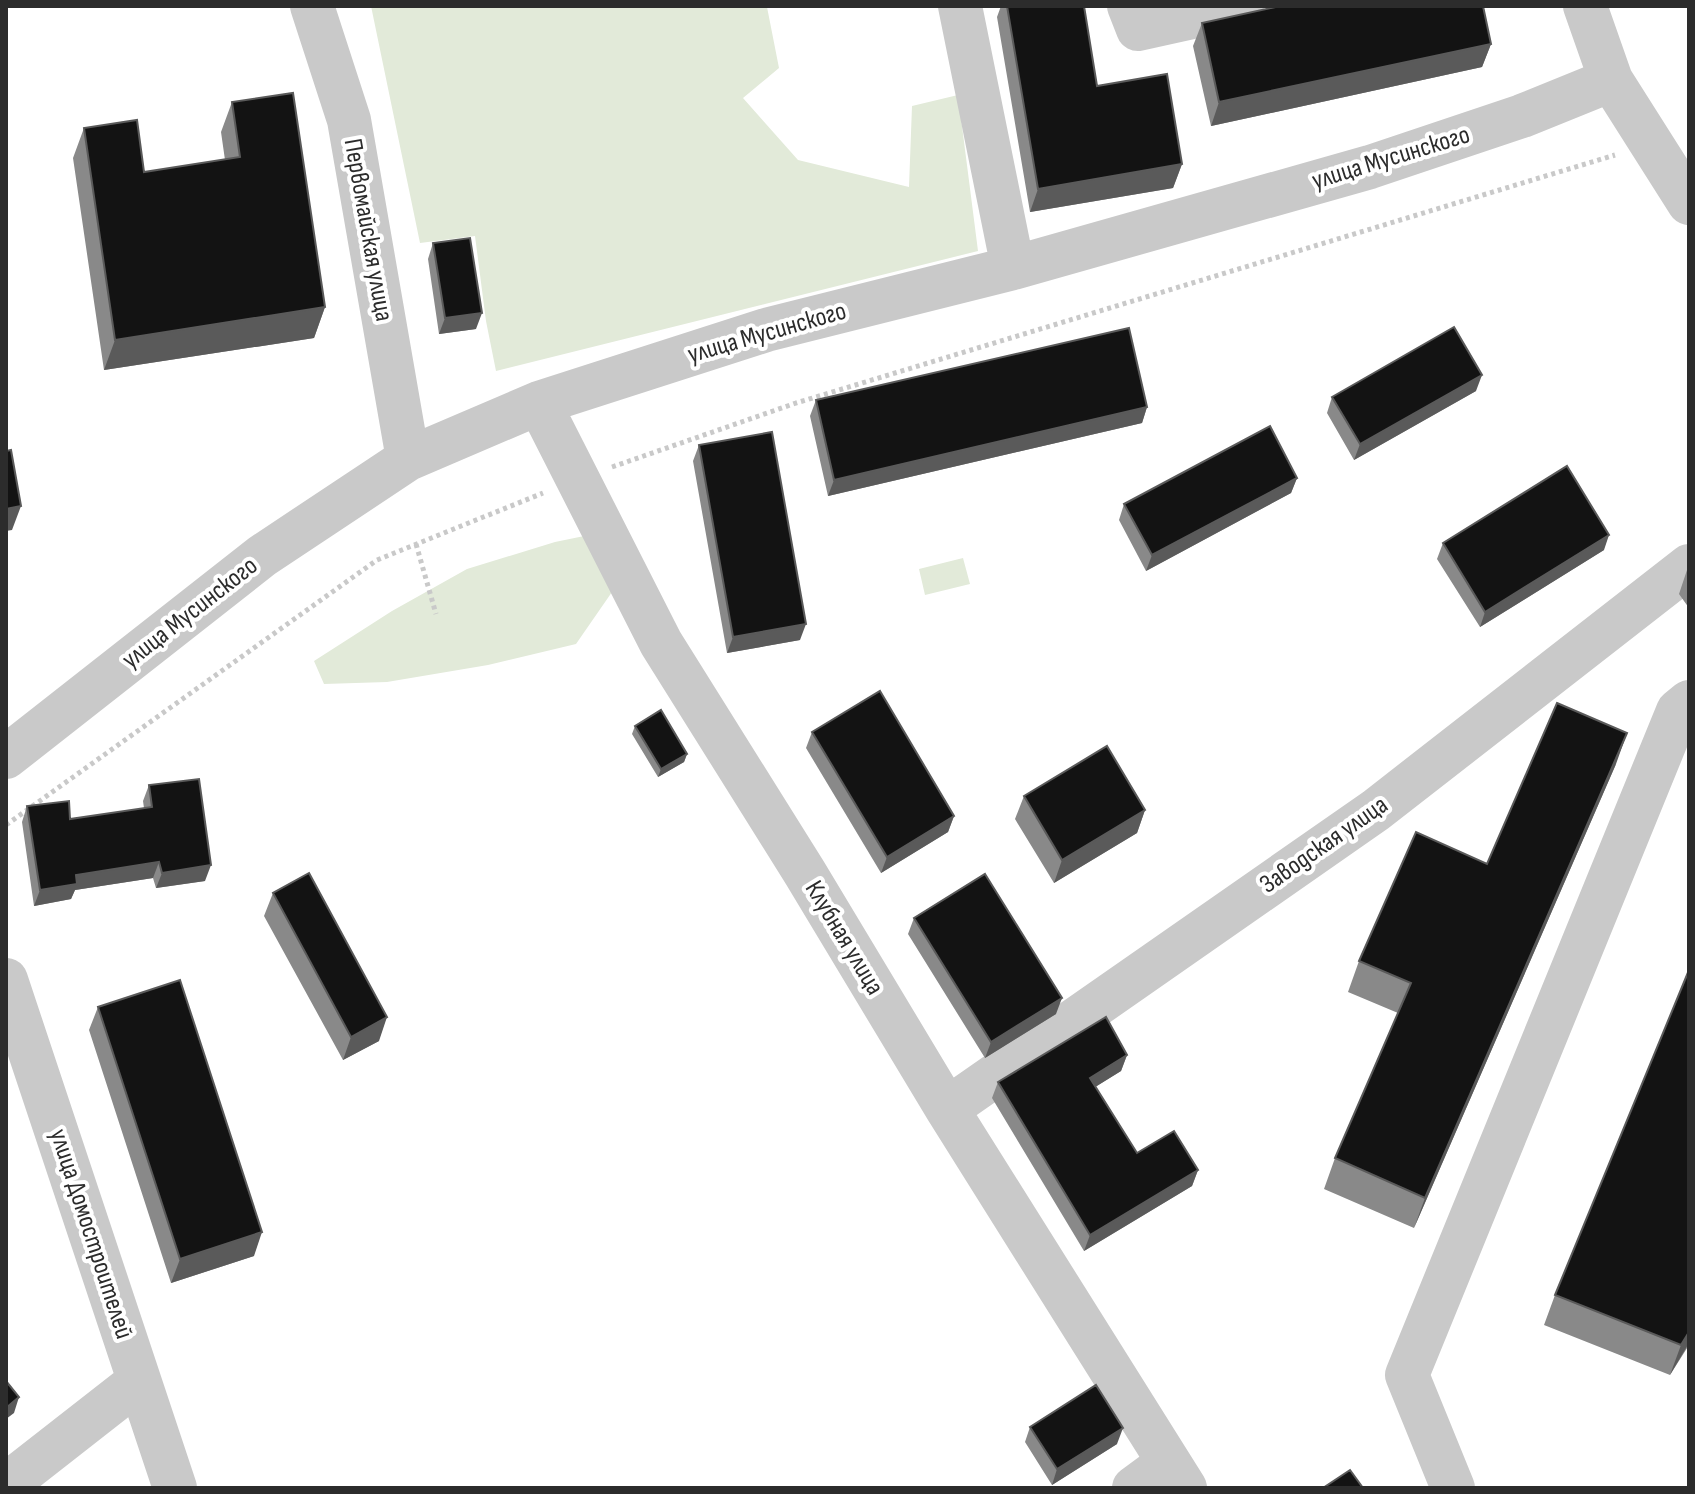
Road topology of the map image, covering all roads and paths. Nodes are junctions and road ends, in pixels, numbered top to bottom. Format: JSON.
{"nodes":[{"id":1,"x":312,"y":6,"type":"edge"},
{"id":2,"x":960,"y":6,"type":"edge"},
{"id":3,"x":1129,"y":6,"type":"edge"},
{"id":4,"x":1242,"y":6,"type":"edge"},
{"id":5,"x":1585,"y":6,"type":"edge"},
{"id":6,"x":1611,"y":80,"type":"junction"},
{"id":7,"x":1652,"y":144,"type":"junction"},
{"id":8,"x":1689,"y":203,"type":"edge"},
{"id":9,"x":1013,"y":268,"type":"junction"},
{"id":10,"x":539,"y":403,"type":"junction"},
{"id":11,"x":408,"y":459,"type":"junction"},
{"id":12,"x":578,"y":479,"type":"junction"},
{"id":13,"x":416,"y":544,"type":"junction"},
{"id":14,"x":1689,"y":566,"type":"edge"},
{"id":15,"x":436,"y":614,"type":"dead end"},
{"id":16,"x":1689,"y":702,"type":"edge"},
{"id":17,"x":6,"y":757,"type":"edge"},
{"id":18,"x":6,"y":825,"type":"edge"},
{"id":19,"x":6,"y":980,"type":"edge"},
{"id":20,"x":947,"y":1109,"type":"junction"},
{"id":21,"x":139,"y":1381,"type":"junction"},
{"id":22,"x":1162,"y":1480,"type":"edge"},
{"id":23,"x":6,"y":1485,"type":"edge"},
{"id":24,"x":175,"y":1488,"type":"edge"},
{"id":25,"x":1453,"y":1488,"type":"edge"}],
"edges":[{"from":1,"to":11,"type":"street","name":"Первомайская улица"},
{"from":2,"to":9,"type":"street"},
{"from":3,"to":4,"type":"street"},
{"from":5,"to":6,"type":"street"},
{"from":6,"to":7,"type":"street"},
{"from":6,"to":9,"type":"street","name":"улица Мусинского"},
{"from":7,"to":8,"type":"street"},
{"from":7,"to":12,"type":"path"},
{"from":9,"to":10,"type":"street","name":"улица Мусинского"},
{"from":10,"to":11,"type":"street","name":"улица Мусинского"},
{"from":10,"to":12,"type":"street","name":"Клубная улица"},
{"from":11,"to":17,"type":"street","name":"улица Мусинского"},
{"from":12,"to":13,"type":"path"},
{"from":12,"to":20,"type":"street","name":"Клубная улица"},
{"from":13,"to":15,"type":"path"},
{"from":13,"to":18,"type":"path"},
{"from":14,"to":20,"type":"street","name":"Заводская улица"},
{"from":16,"to":25,"type":"street"},
{"from":19,"to":21,"type":"street","name":"улица Домостроителей"},
{"from":20,"to":22,"type":"street","name":"Клубная улица"},
{"from":21,"to":23,"type":"street"},
{"from":21,"to":24,"type":"street","name":"улица Домостроителей"}]}
